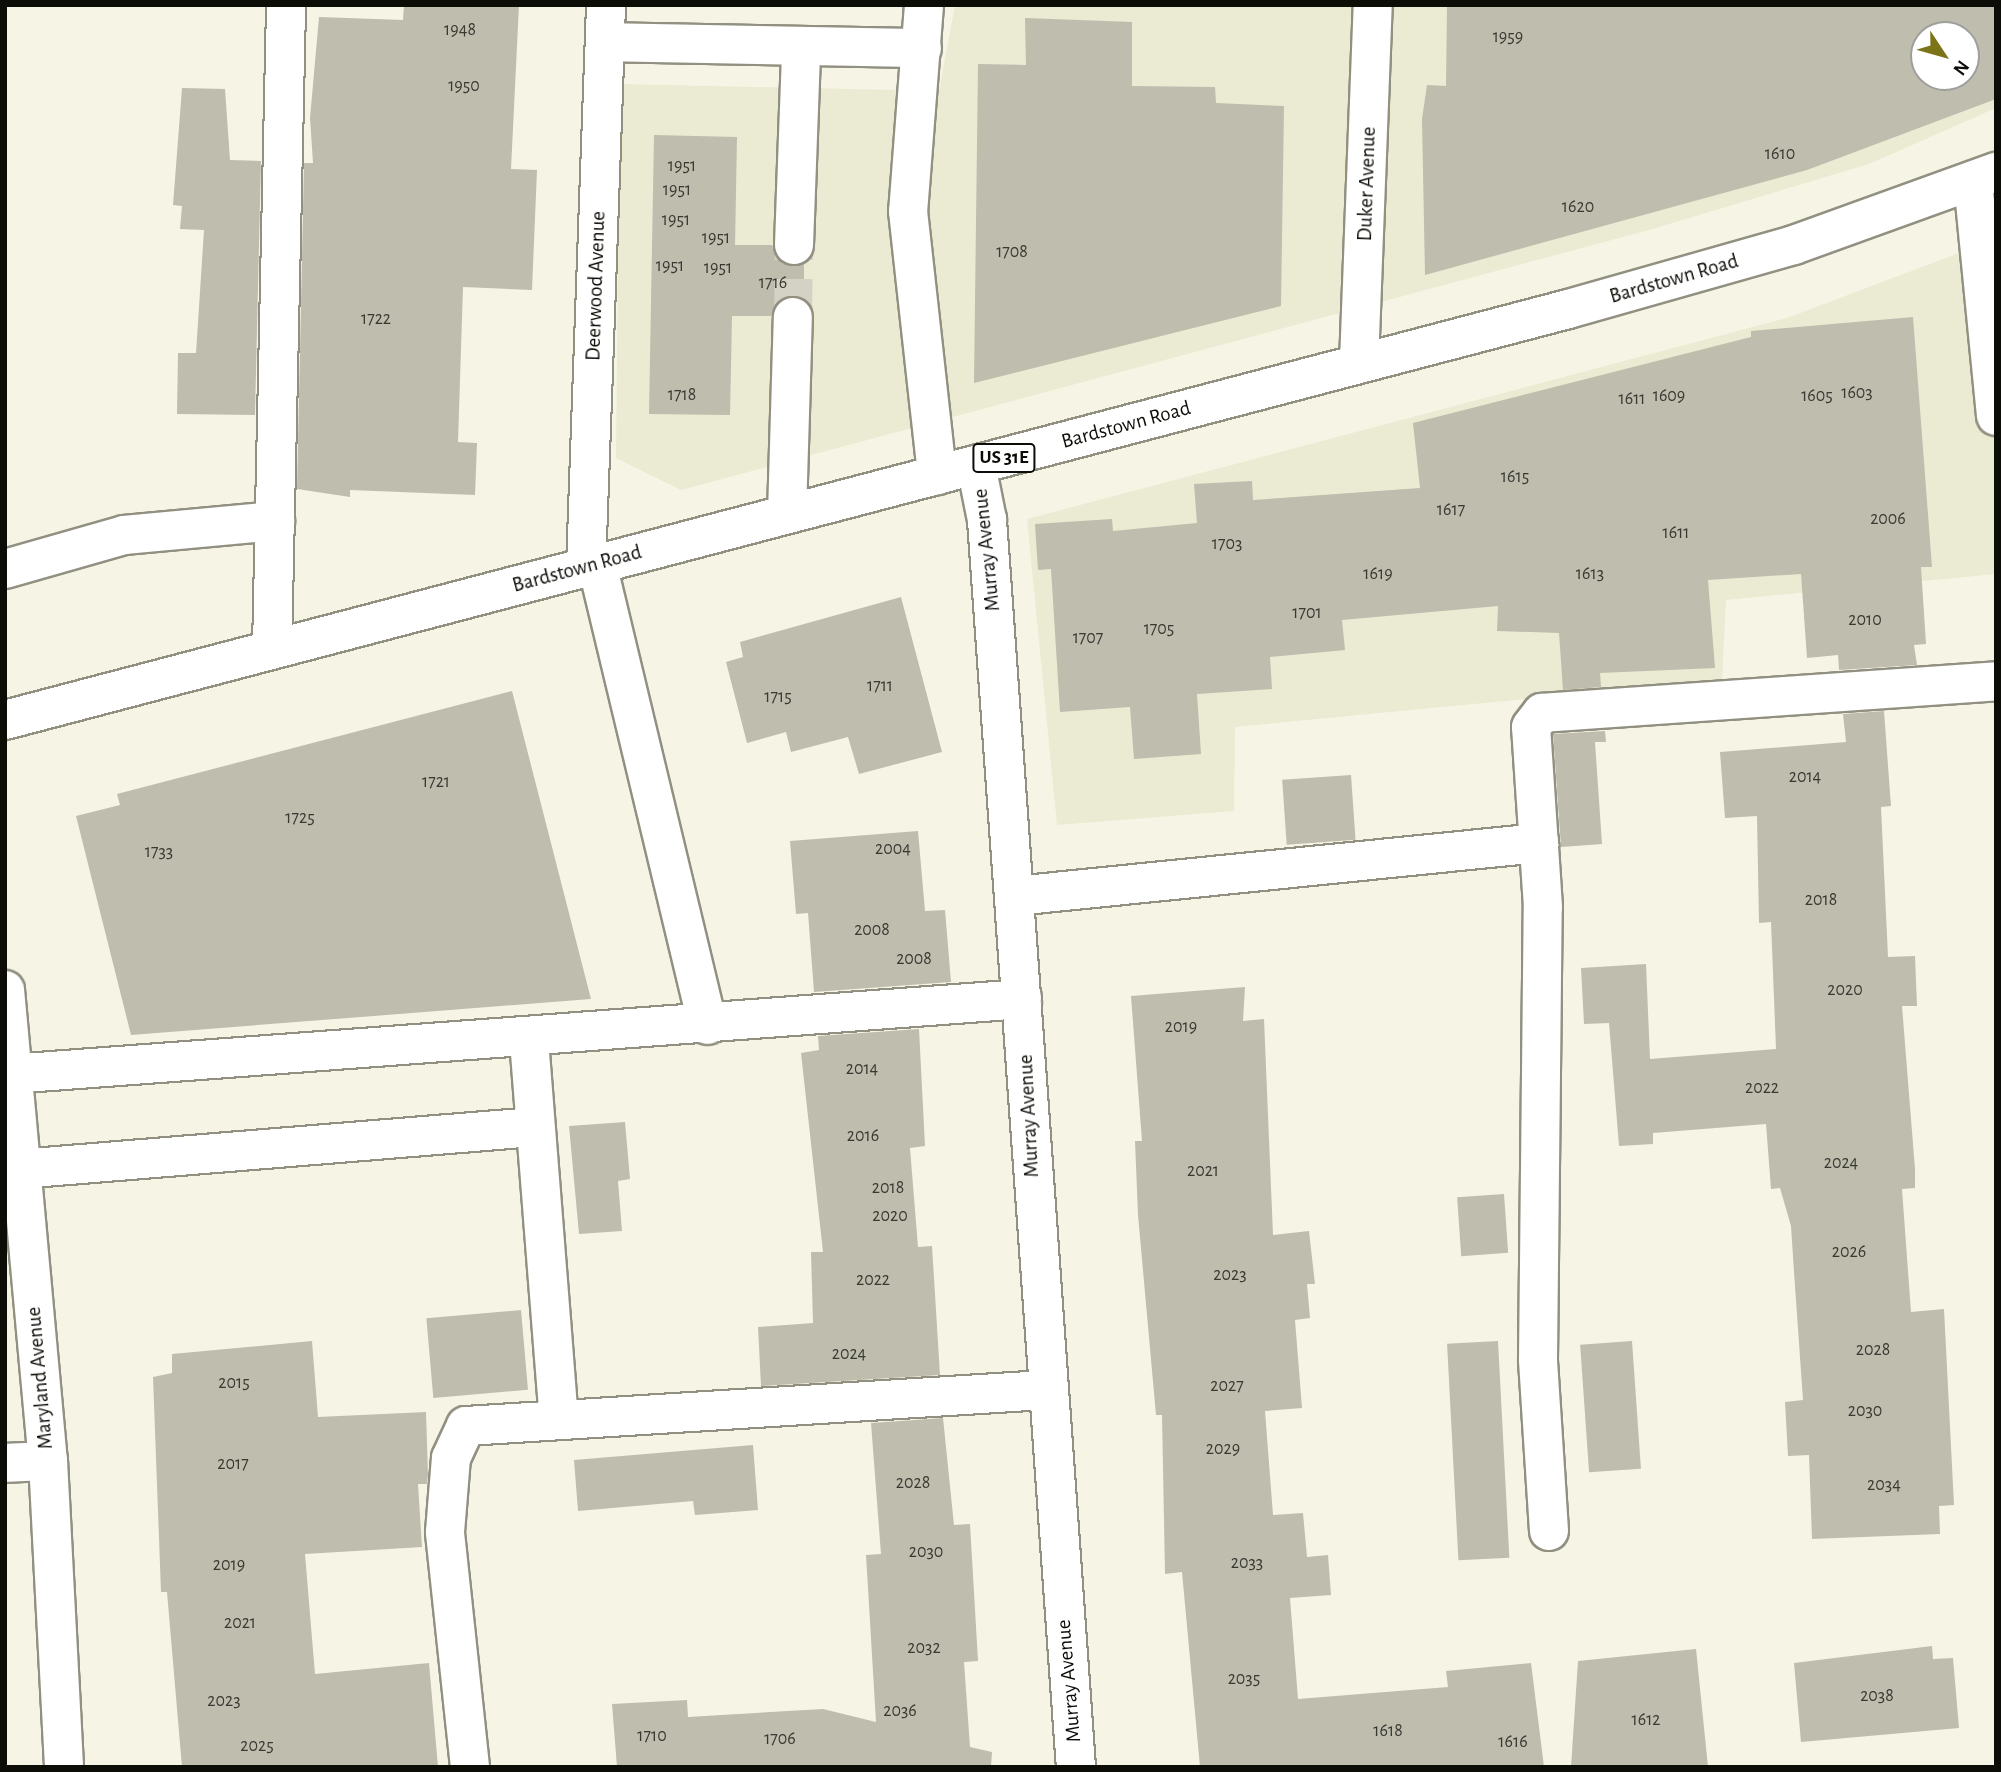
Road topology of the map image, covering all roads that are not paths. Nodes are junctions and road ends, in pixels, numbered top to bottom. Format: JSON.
{"nodes":[{"id":1,"x":286,"y":5,"type":"edge"},
{"id":2,"x":924,"y":5,"type":"edge"},
{"id":3,"x":1373,"y":5,"type":"edge"},
{"id":4,"x":606,"y":24,"type":"edge"},
{"id":5,"x":922,"y":48,"type":"junction"},
{"id":6,"x":801,"y":50,"type":"junction"},
{"id":7,"x":1984,"y":177,"type":"edge"},
{"id":8,"x":794,"y":246,"type":"tunnel mouth"},
{"id":9,"x":793,"y":317,"type":"tunnel mouth"},
{"id":10,"x":1359,"y":363,"type":"junction"},
{"id":11,"x":1996,"y":416,"type":"edge"},
{"id":12,"x":976,"y":465,"type":"junction"},
{"id":13,"x":937,"y":475,"type":"junction"},
{"id":14,"x":787,"y":514,"type":"junction"},
{"id":15,"x":275,"y":521,"type":"junction"},
{"id":16,"x":592,"y":566,"type":"junction"},
{"id":17,"x":5,"y":569,"type":"edge"},
{"id":18,"x":272,"y":649,"type":"junction"},
{"id":19,"x":1996,"y":681,"type":"edge"},
{"id":20,"x":5,"y":720,"type":"edge"},
{"id":21,"x":1539,"y":843,"type":"junction"},
{"id":22,"x":1015,"y":896,"type":"junction"},
{"id":23,"x":5,"y":990,"type":"edge"},
{"id":24,"x":1022,"y":999,"type":"junction"},
{"id":25,"x":708,"y":1025,"type":"junction"},
{"id":26,"x":529,"y":1040,"type":"junction"},
{"id":27,"x":11,"y":1074,"type":"junction"},
{"id":28,"x":534,"y":1128,"type":"junction"},
{"id":29,"x":10,"y":1130,"type":"edge"},
{"id":30,"x":20,"y":1168,"type":"junction"},
{"id":31,"x":1045,"y":1390,"type":"junction"},
{"id":32,"x":559,"y":1420,"type":"junction"},
{"id":33,"x":48,"y":1461,"type":"junction"},
{"id":34,"x":5,"y":1463,"type":"edge"},
{"id":35,"x":1549,"y":1531,"type":"dead end"},
{"id":36,"x":64,"y":1767,"type":"edge"},
{"id":37,"x":470,"y":1767,"type":"edge"},
{"id":38,"x":1076,"y":1767,"type":"edge"}],
"edges":[{"from":1,"to":15,"type":"street"},
{"from":2,"to":5,"type":"street"},
{"from":3,"to":10,"type":"street","name":"Duker Avenue"},
{"from":4,"to":6,"type":"street"},
{"from":4,"to":16,"type":"street","name":"Deerwood Avenue"},
{"from":5,"to":6,"type":"street"},
{"from":5,"to":13,"type":"street"},
{"from":6,"to":8,"type":"street"},
{"from":7,"to":10,"type":"street","name":"Bardstown Road","number":"US 31E"},
{"from":7,"to":11,"type":"street"},
{"from":9,"to":14,"type":"street"},
{"from":10,"to":12,"type":"street","name":"Bardstown Road","number":"US 31E"},
{"from":12,"to":13,"type":"street","name":"Bardstown Road","number":"US 31E"},
{"from":12,"to":22,"type":"street","name":"Murray Avenue"},
{"from":13,"to":14,"type":"street","name":"Bardstown Road","number":"US 31E"},
{"from":14,"to":16,"type":"street","name":"Bardstown Road","number":"US 31E"},
{"from":15,"to":17,"type":"street"},
{"from":15,"to":18,"type":"street"},
{"from":16,"to":18,"type":"street","name":"Bardstown Road","number":"US 31E"},
{"from":16,"to":25,"type":"street","name":"Deerwood Avenue"},
{"from":18,"to":20,"type":"street","name":"Bardstown Road","number":"US 31E"},
{"from":19,"to":21,"type":"street"},
{"from":21,"to":22,"type":"street"},
{"from":21,"to":35,"type":"street"},
{"from":22,"to":24,"type":"street","name":"Murray Avenue"},
{"from":23,"to":27,"type":"street","name":"Maryland Avenue"},
{"from":24,"to":25,"type":"street"},
{"from":24,"to":31,"type":"street","name":"Murray Avenue"},
{"from":25,"to":26,"type":"street"},
{"from":26,"to":27,"type":"street"},
{"from":26,"to":28,"type":"street"},
{"from":27,"to":29,"type":"street","name":"Maryland Avenue"},
{"from":28,"to":30,"type":"street"},
{"from":28,"to":32,"type":"street"},
{"from":29,"to":30,"type":"street","name":"Maryland Avenue"},
{"from":30,"to":33,"type":"street","name":"Maryland Avenue"},
{"from":31,"to":32,"type":"street"},
{"from":31,"to":38,"type":"street","name":"Murray Avenue"},
{"from":32,"to":37,"type":"street"},
{"from":33,"to":34,"type":"street"},
{"from":33,"to":36,"type":"street","name":"Maryland Avenue"}]}
